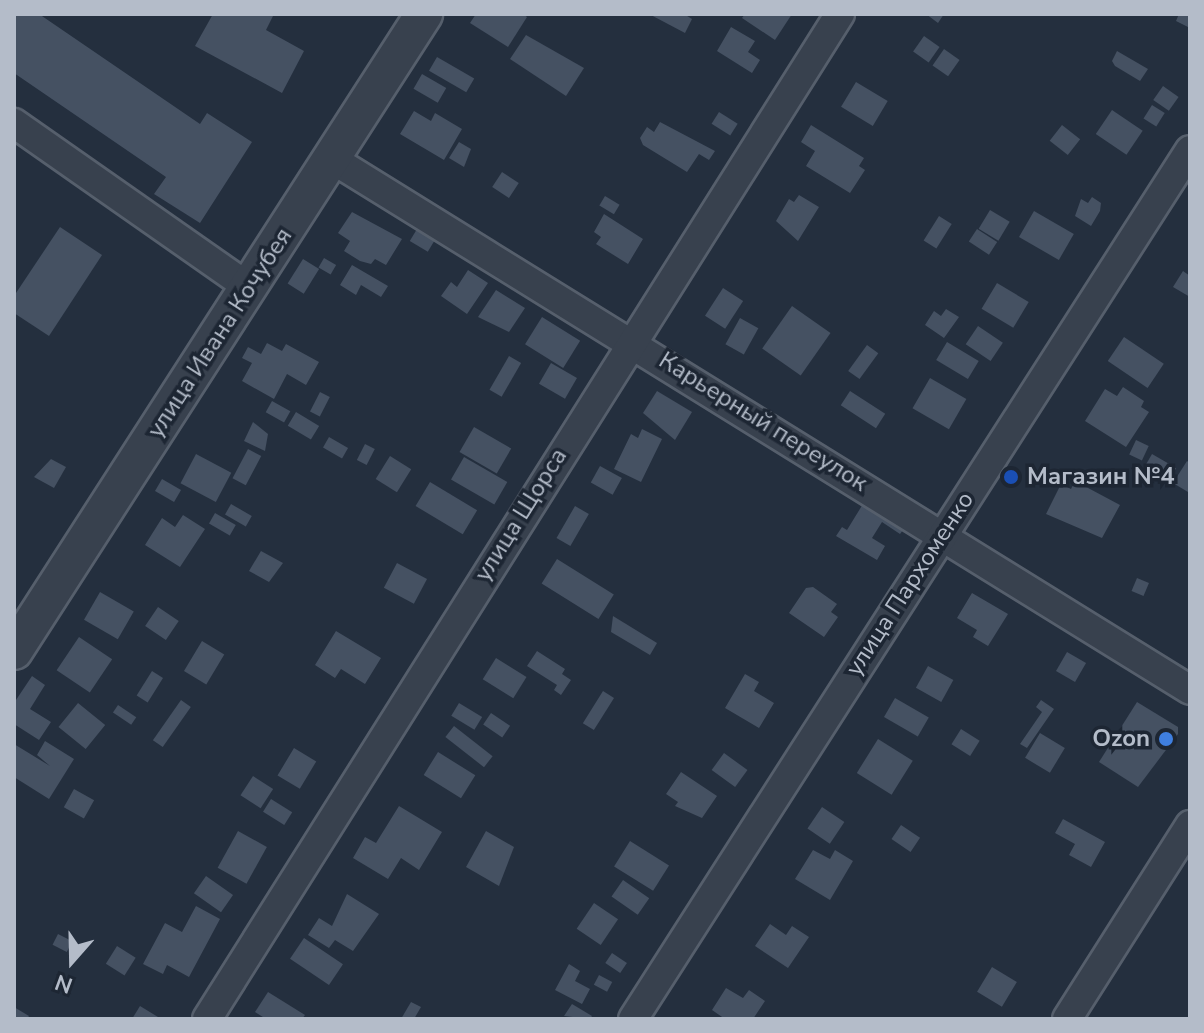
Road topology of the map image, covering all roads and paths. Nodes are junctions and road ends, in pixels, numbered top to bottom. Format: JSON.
{"nodes":[{"id":1,"x":424,"y":14,"type":"edge"},
{"id":2,"x":840,"y":14,"type":"edge"},
{"id":3,"x":14,"y":123,"type":"edge"},
{"id":4,"x":1190,"y":150,"type":"edge"},
{"id":5,"x":332,"y":159,"type":"junction"},
{"id":6,"x":250,"y":288,"type":"junction"},
{"id":7,"x":630,"y":340,"type":"junction"},
{"id":8,"x":943,"y":532,"type":"junction"},
{"id":9,"x":14,"y":651,"type":"edge"},
{"id":10,"x":1190,"y":690,"type":"edge"},
{"id":11,"x":1190,"y":825,"type":"edge"},
{"id":12,"x":207,"y":1019,"type":"edge"},
{"id":13,"x":633,"y":1019,"type":"edge"},
{"id":14,"x":1067,"y":1019,"type":"edge"}],
"edges":[{"from":1,"to":5,"type":"street","name":"улица Ивана Кочубея"},
{"from":2,"to":7,"type":"street","name":"улица Щорса"},
{"from":3,"to":6,"type":"street"},
{"from":4,"to":8,"type":"street","name":"улица Пархоменко"},
{"from":5,"to":6,"type":"street","name":"улица Ивана Кочубея"},
{"from":5,"to":7,"type":"street","name":"Карьерный переулок"},
{"from":6,"to":9,"type":"street","name":"улица Ивана Кочубея"},
{"from":7,"to":8,"type":"street","name":"Карьерный переулок"},
{"from":7,"to":12,"type":"street","name":"улица Щорса"},
{"from":8,"to":10,"type":"street","name":"Карьерный переулок"},
{"from":8,"to":13,"type":"street","name":"улица Пархоменко"},
{"from":11,"to":14,"type":"street"}]}
